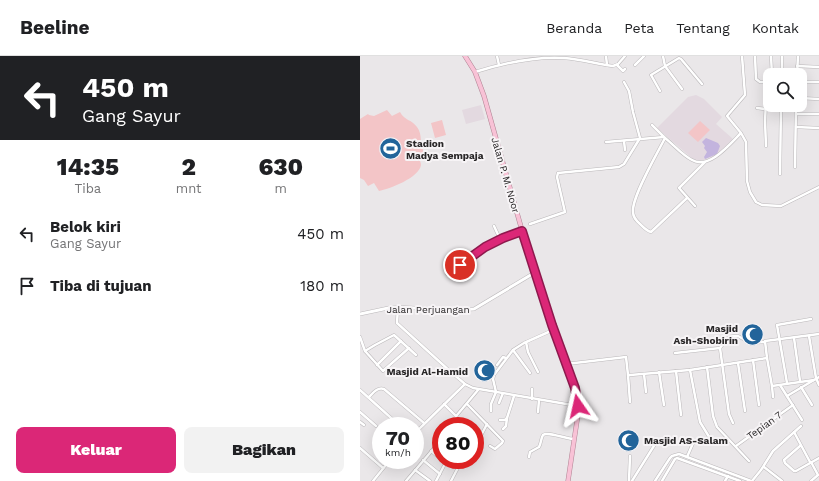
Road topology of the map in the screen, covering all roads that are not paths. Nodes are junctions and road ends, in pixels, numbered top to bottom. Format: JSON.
{"nodes":[{"id":1,"x":465,"y":56,"type":"edge"},
{"id":2,"x":497,"y":56,"type":"edge"},
{"id":3,"x":518,"y":56,"type":"edge"},
{"id":4,"x":589,"y":56,"type":"edge"},
{"id":5,"x":606,"y":56,"type":"edge"},
{"id":6,"x":624,"y":56,"type":"edge"},
{"id":7,"x":644,"y":56,"type":"edge"},
{"id":8,"x":663,"y":56,"type":"edge"},
{"id":9,"x":742,"y":56,"type":"edge"},
{"id":10,"x":755,"y":56,"type":"edge"},
{"id":11,"x":771,"y":56,"type":"edge"},
{"id":12,"x":782,"y":56,"type":"edge"},
{"id":13,"x":798,"y":56,"type":"edge"},
{"id":14,"x":573,"y":57,"type":"edge"},
{"id":15,"x":518,"y":61,"type":"junction"},
{"id":16,"x":589,"y":62,"type":"junction"},
{"id":17,"x":499,"y":65,"type":"junction"},
{"id":18,"x":607,"y":65,"type":"junction"},
{"id":19,"x":617,"y":65,"type":"junction"},
{"id":20,"x":635,"y":65,"type":"dead end"},
{"id":21,"x":665,"y":66,"type":"junction"},
{"id":22,"x":797,"y":66,"type":"joint"},
{"id":23,"x":819,"y":67,"type":"edge"},
{"id":24,"x":772,"y":68,"type":"edge"},
{"id":25,"x":782,"y":68,"type":"edge"},
{"id":26,"x":625,"y":69,"type":"dead end"},
{"id":27,"x":475,"y":72,"type":"junction"},
{"id":28,"x":624,"y":82,"type":"dead end"},
{"id":29,"x":763,"y":82,"type":"edge"},
{"id":30,"x":807,"y":82,"type":"edge"},
{"id":31,"x":819,"y":82,"type":"edge"},
{"id":32,"x":702,"y":84,"type":"dead end"},
{"id":33,"x":682,"y":90,"type":"dead end"},
{"id":34,"x":660,"y":91,"type":"dead end"},
{"id":35,"x":807,"y":98,"type":"edge"},
{"id":36,"x":819,"y":98,"type":"edge"},
{"id":37,"x":757,"y":108,"type":"dead end"},
{"id":38,"x":763,"y":109,"type":"edge"},
{"id":39,"x":766,"y":112,"type":"edge"},
{"id":40,"x":782,"y":112,"type":"edge"},
{"id":41,"x":796,"y":114,"type":"joint"},
{"id":42,"x":819,"y":114,"type":"edge"},
{"id":43,"x":652,"y":126,"type":"dead end"},
{"id":44,"x":796,"y":127,"type":"junction"},
{"id":45,"x":819,"y":128,"type":"edge"},
{"id":46,"x":741,"y":133,"type":"junction"},
{"id":47,"x":665,"y":137,"type":"junction"},
{"id":48,"x":640,"y":138,"type":"junction"},
{"id":49,"x":624,"y":141,"type":"junction"},
{"id":50,"x":606,"y":142,"type":"dead end"},
{"id":51,"x":766,"y":146,"type":"dead end"},
{"id":52,"x":626,"y":150,"type":"dead end"},
{"id":53,"x":706,"y":162,"type":"junction"},
{"id":54,"x":795,"y":166,"type":"dead end"},
{"id":55,"x":780,"y":174,"type":"dead end"},
{"id":56,"x":819,"y":187,"type":"edge"},
{"id":57,"x":687,"y":198,"type":"junction"},
{"id":58,"x":695,"y":206,"type":"dead end"},
{"id":59,"x":530,"y":224,"type":"dead end"},
{"id":60,"x":494,"y":226,"type":"dead end"},
{"id":61,"x":522,"y":231,"type":"junction"},
{"id":62,"x":500,"y":239,"type":"junction"},
{"id":63,"x":534,"y":273,"type":"junction"},
{"id":64,"x":447,"y":274,"type":"dead end"},
{"id":65,"x":398,"y":307,"type":"junction"},
{"id":66,"x":360,"y":314,"type":"edge"},
{"id":67,"x":810,"y":319,"type":"dead end"},
{"id":68,"x":554,"y":330,"type":"junction"},
{"id":69,"x":819,"y":334,"type":"edge"},
{"id":70,"x":810,"y":336,"type":"junction"},
{"id":71,"x":360,"y":337,"type":"edge"},
{"id":72,"x":794,"y":338,"type":"junction"},
{"id":73,"x":779,"y":339,"type":"junction"},
{"id":74,"x":401,"y":342,"type":"junction"},
{"id":75,"x":526,"y":342,"type":"junction"},
{"id":76,"x":765,"y":342,"type":"junction"},
{"id":77,"x":409,"y":348,"type":"junction"},
{"id":78,"x":720,"y":348,"type":"junction"},
{"id":79,"x":513,"y":350,"type":"junction"},
{"id":80,"x":365,"y":352,"type":"junction"},
{"id":81,"x":675,"y":353,"type":"dead end"},
{"id":82,"x":416,"y":355,"type":"dead end"},
{"id":83,"x":506,"y":358,"type":"junction"},
{"id":84,"x":767,"y":358,"type":"junction"},
{"id":85,"x":753,"y":360,"type":"junction"},
{"id":86,"x":738,"y":363,"type":"junction"},
{"id":87,"x":565,"y":364,"type":"junction"},
{"id":88,"x":377,"y":365,"type":"junction"},
{"id":89,"x":497,"y":365,"type":"dead end"},
{"id":90,"x":722,"y":365,"type":"junction"},
{"id":91,"x":707,"y":367,"type":"junction"},
{"id":92,"x":690,"y":370,"type":"junction"},
{"id":93,"x":676,"y":371,"type":"junction"},
{"id":94,"x":538,"y":372,"type":"dead end"},
{"id":95,"x":659,"y":372,"type":"junction"},
{"id":96,"x":530,"y":373,"type":"dead end"},
{"id":97,"x":644,"y":374,"type":"junction"},
{"id":98,"x":628,"y":375,"type":"junction"},
{"id":99,"x":816,"y":378,"type":"edge"},
{"id":100,"x":800,"y":381,"type":"junction"},
{"id":101,"x":786,"y":383,"type":"junction"},
{"id":102,"x":465,"y":384,"type":"junction"},
{"id":103,"x":780,"y":385,"type":"junction"},
{"id":104,"x":819,"y":385,"type":"edge"},
{"id":105,"x":772,"y":386,"type":"junction"},
{"id":106,"x":801,"y":387,"type":"junction"},
{"id":107,"x":532,"y":389,"type":"dead end"},
{"id":108,"x":360,"y":390,"type":"edge"},
{"id":109,"x":479,"y":390,"type":"junction"},
{"id":110,"x":494,"y":392,"type":"junction"},
{"id":111,"x":646,"y":392,"type":"dead end"},
{"id":112,"x":503,"y":393,"type":"junction"},
{"id":113,"x":514,"y":396,"type":"junction"},
{"id":114,"x":787,"y":396,"type":"junction"},
{"id":115,"x":368,"y":397,"type":"junction"},
{"id":116,"x":773,"y":397,"type":"dead end"},
{"id":117,"x":532,"y":399,"type":"junction"},
{"id":118,"x":539,"y":400,"type":"junction"},
{"id":119,"x":630,"y":402,"type":"dead end"},
{"id":120,"x":499,"y":403,"type":"dead end"},
{"id":121,"x":444,"y":404,"type":"junction"},
{"id":122,"x":467,"y":404,"type":"junction"},
{"id":123,"x":664,"y":405,"type":"dead end"},
{"id":124,"x":759,"y":405,"type":"dead end"},
{"id":125,"x":793,"y":405,"type":"junction"},
{"id":126,"x":812,"y":405,"type":"dead end"},
{"id":127,"x":578,"y":406,"type":"junction"},
{"id":128,"x":491,"y":411,"type":"dead end"},
{"id":129,"x":745,"y":411,"type":"dead end"},
{"id":130,"x":360,"y":412,"type":"edge"},
{"id":131,"x":538,"y":412,"type":"dead end"},
{"id":132,"x":681,"y":415,"type":"dead end"},
{"id":133,"x":456,"y":416,"type":"joint"},
{"id":134,"x":390,"y":417,"type":"edge"},
{"id":135,"x":416,"y":417,"type":"edge"},
{"id":136,"x":507,"y":418,"type":"junction"},
{"id":137,"x":500,"y":420,"type":"dead end"},
{"id":138,"x":802,"y":420,"type":"dead end"},
{"id":139,"x":360,"y":422,"type":"edge"},
{"id":140,"x":372,"y":422,"type":"edge"},
{"id":141,"x":486,"y":423,"type":"junction"},
{"id":142,"x":733,"y":423,"type":"dead end"},
{"id":143,"x":424,"y":424,"type":"edge"},
{"id":144,"x":364,"y":425,"type":"dead end"},
{"id":145,"x":801,"y":426,"type":"dead end"},
{"id":146,"x":484,"y":427,"type":"edge"},
{"id":147,"x":503,"y":429,"type":"dead end"},
{"id":148,"x":794,"y":432,"type":"junction"},
{"id":149,"x":574,"y":440,"type":"junction"},
{"id":150,"x":711,"y":440,"type":"dead end"},
{"id":151,"x":657,"y":441,"type":"dead end"},
{"id":152,"x":694,"y":441,"type":"dead end"},
{"id":153,"x":490,"y":446,"type":"dead end"},
{"id":154,"x":736,"y":446,"type":"junction"},
{"id":155,"x":800,"y":446,"type":"junction"},
{"id":156,"x":360,"y":448,"type":"edge"},
{"id":157,"x":431,"y":451,"type":"edge"},
{"id":158,"x":630,"y":456,"type":"dead end"},
{"id":159,"x":529,"y":457,"type":"dead end"},
{"id":160,"x":687,"y":457,"type":"junction"},
{"id":161,"x":372,"y":458,"type":"edge"},
{"id":162,"x":819,"y":458,"type":"edge"},
{"id":163,"x":424,"y":459,"type":"edge"},
{"id":164,"x":424,"y":461,"type":"edge"},
{"id":165,"x":749,"y":461,"type":"dead end"},
{"id":166,"x":810,"y":462,"type":"junction"},
{"id":167,"x":764,"y":466,"type":"junction"},
{"id":168,"x":382,"y":469,"type":"edge"},
{"id":169,"x":442,"y":469,"type":"edge"},
{"id":170,"x":457,"y":469,"type":"edge"},
{"id":171,"x":415,"y":470,"type":"joint"},
{"id":172,"x":440,"y":474,"type":"junction"},
{"id":173,"x":728,"y":476,"type":"junction"},
{"id":174,"x":425,"y":477,"type":"junction"},
{"id":175,"x":373,"y":481,"type":"edge"},
{"id":176,"x":406,"y":481,"type":"edge"},
{"id":177,"x":422,"y":481,"type":"edge"},
{"id":178,"x":430,"y":481,"type":"edge"},
{"id":179,"x":436,"y":481,"type":"edge"},
{"id":180,"x":451,"y":481,"type":"edge"},
{"id":181,"x":568,"y":481,"type":"edge"},
{"id":182,"x":630,"y":481,"type":"edge"},
{"id":183,"x":655,"y":481,"type":"edge"},
{"id":184,"x":662,"y":481,"type":"edge"},
{"id":185,"x":725,"y":481,"type":"edge"},
{"id":186,"x":740,"y":481,"type":"edge"},
{"id":187,"x":751,"y":481,"type":"edge"},
{"id":188,"x":782,"y":481,"type":"edge"},
{"id":189,"x":811,"y":481,"type":"edge"}],
"edges":[{"from":1,"to":27,"type":"highway","name":"Jalan P. M. Noor"},
{"from":2,"to":17,"type":"street"},
{"from":3,"to":15,"type":"street"},
{"from":4,"to":16,"type":"street"},
{"from":5,"to":18,"type":"street"},
{"from":6,"to":19,"type":"street"},
{"from":7,"to":20,"type":"street"},
{"from":8,"to":21,"type":"street"},
{"from":9,"to":46,"type":"street"},
{"from":10,"to":29,"type":"street"},
{"from":11,"to":24,"type":"street"},
{"from":12,"to":25,"type":"street"},
{"from":13,"to":22,"type":"street"},
{"from":14,"to":15,"type":"street"},
{"from":14,"to":16,"type":"street"},
{"from":15,"to":17,"type":"street"},
{"from":16,"to":18,"type":"street"},
{"from":17,"to":27,"type":"street"},
{"from":18,"to":19,"type":"street"},
{"from":19,"to":26,"type":"street"},
{"from":21,"to":32,"type":"street"},
{"from":21,"to":33,"type":"street"},
{"from":21,"to":34,"type":"street"},
{"from":22,"to":23,"type":"street"},
{"from":27,"to":61,"type":"highway","name":"Jalan P. M. Noor"},
{"from":28,"to":48,"type":"street"},
{"from":30,"to":31,"type":"street"},
{"from":35,"to":36,"type":"street"},
{"from":37,"to":38,"type":"street"},
{"from":39,"to":51,"type":"street"},
{"from":40,"to":55,"type":"street"},
{"from":41,"to":42,"type":"street"},
{"from":41,"to":44,"type":"street"},
{"from":43,"to":47,"type":"street"},
{"from":44,"to":45,"type":"street"},
{"from":44,"to":54,"type":"street"},
{"from":46,"to":53,"type":"street"},
{"from":46,"to":56,"type":"street"},
{"from":47,"to":48,"type":"street"},
{"from":47,"to":53,"type":"street"},
{"from":47,"to":57,"type":"street"},
{"from":48,"to":49,"type":"street"},
{"from":48,"to":59,"type":"street"},
{"from":49,"to":50,"type":"street"},
{"from":49,"to":52,"type":"street"},
{"from":53,"to":57,"type":"street"},
{"from":57,"to":58,"type":"street"},
{"from":60,"to":62,"type":"street"},
{"from":61,"to":62,"type":"street"},
{"from":61,"to":63,"type":"highway","name":"Jalan P. M. Noor"},
{"from":62,"to":64,"type":"street"},
{"from":63,"to":65,"type":"street","name":"Jalan Perjuangan"},
{"from":63,"to":68,"type":"highway","name":"Jalan P. M. Noor"},
{"from":65,"to":66,"type":"street","name":"Jalan Perjuangan"},
{"from":65,"to":102,"type":"street"},
{"from":67,"to":73,"type":"street"},
{"from":68,"to":75,"type":"street"},
{"from":68,"to":87,"type":"highway","name":"Jalan P. M. Noor"},
{"from":69,"to":70,"type":"street"},
{"from":70,"to":72,"type":"street"},
{"from":70,"to":99,"type":"street"},
{"from":71,"to":80,"type":"street"},
{"from":72,"to":73,"type":"street"},
{"from":72,"to":100,"type":"street"},
{"from":73,"to":76,"type":"street"},
{"from":73,"to":101,"type":"street"},
{"from":74,"to":77,"type":"street"},
{"from":74,"to":80,"type":"street"},
{"from":74,"to":88,"type":"street"},
{"from":75,"to":79,"type":"street"},
{"from":75,"to":94,"type":"street"},
{"from":76,"to":78,"type":"street"},
{"from":76,"to":84,"type":"street"},
{"from":77,"to":82,"type":"street"},
{"from":77,"to":88,"type":"street"},
{"from":78,"to":81,"type":"street"},
{"from":78,"to":90,"type":"street"},
{"from":79,"to":83,"type":"street"},
{"from":79,"to":96,"type":"street"},
{"from":80,"to":88,"type":"street"},
{"from":83,"to":89,"type":"street"},
{"from":83,"to":110,"type":"street"},
{"from":84,"to":85,"type":"street"},
{"from":84,"to":105,"type":"street"},
{"from":85,"to":86,"type":"street"},
{"from":85,"to":124,"type":"street"},
{"from":86,"to":90,"type":"street"},
{"from":86,"to":129,"type":"street"},
{"from":87,"to":98,"type":"street"},
{"from":87,"to":127,"type":"highway","name":"Jalan P. M. Noor"},
{"from":90,"to":91,"type":"street"},
{"from":90,"to":142,"type":"street"},
{"from":91,"to":92,"type":"street"},
{"from":91,"to":154,"type":"street"},
{"from":92,"to":93,"type":"street"},
{"from":92,"to":150,"type":"street"},
{"from":93,"to":95,"type":"street"},
{"from":93,"to":132,"type":"street"},
{"from":95,"to":97,"type":"street"},
{"from":95,"to":123,"type":"street"},
{"from":97,"to":98,"type":"street"},
{"from":97,"to":111,"type":"street"},
{"from":98,"to":119,"type":"street"},
{"from":99,"to":100,"type":"street"},
{"from":99,"to":104,"type":"street"},
{"from":99,"to":106,"type":"street"},
{"from":100,"to":101,"type":"street"},
{"from":101,"to":103,"type":"street"},
{"from":102,"to":109,"type":"street"},
{"from":102,"to":121,"type":"street"},
{"from":103,"to":105,"type":"street"},
{"from":103,"to":114,"type":"street"},
{"from":105,"to":116,"type":"street"},
{"from":106,"to":114,"type":"street"},
{"from":106,"to":126,"type":"street"},
{"from":107,"to":117,"type":"street"},
{"from":108,"to":115,"type":"street"},
{"from":109,"to":110,"type":"street"},
{"from":109,"to":122,"type":"street"},
{"from":110,"to":112,"type":"street"},
{"from":110,"to":128,"type":"street"},
{"from":112,"to":113,"type":"street"},
{"from":112,"to":120,"type":"street"},
{"from":113,"to":117,"type":"street"},
{"from":113,"to":136,"type":"street"},
{"from":114,"to":125,"type":"street"},
{"from":115,"to":134,"type":"street"},
{"from":115,"to":135,"type":"street"},
{"from":117,"to":118,"type":"street"},
{"from":118,"to":127,"type":"street"},
{"from":118,"to":131,"type":"street"},
{"from":121,"to":133,"type":"street"},
{"from":121,"to":143,"type":"street"},
{"from":122,"to":133,"type":"street"},
{"from":122,"to":141,"type":"street"},
{"from":125,"to":138,"type":"street"},
{"from":125,"to":154,"type":"street","name":"Tepian 7"},
{"from":127,"to":149,"type":"highway","name":"Jalan P. M. Noor"},
{"from":130,"to":140,"type":"street"},
{"from":136,"to":137,"type":"street"},
{"from":136,"to":147,"type":"street"},
{"from":139,"to":144,"type":"street"},
{"from":141,"to":146,"type":"street"},
{"from":141,"to":153,"type":"street"},
{"from":145,"to":148,"type":"street"},
{"from":148,"to":155,"type":"street"},
{"from":148,"to":167,"type":"street"},
{"from":149,"to":159,"type":"street"},
{"from":149,"to":181,"type":"highway","name":"Jalan P. M. Noor"},
{"from":151,"to":182,"type":"street"},
{"from":152,"to":160,"type":"street"},
{"from":154,"to":165,"type":"street"},
{"from":155,"to":166,"type":"street"},
{"from":155,"to":166,"type":"street"},
{"from":156,"to":161,"type":"street"},
{"from":157,"to":163,"type":"street"},
{"from":158,"to":182,"type":"street"},
{"from":160,"to":183,"type":"street"},
{"from":160,"to":187,"type":"street"},
{"from":162,"to":166,"type":"street"},
{"from":164,"to":172,"type":"street"},
{"from":166,"to":189,"type":"street"},
{"from":167,"to":187,"type":"street"},
{"from":167,"to":188,"type":"street"},
{"from":168,"to":175,"type":"street"},
{"from":169,"to":172,"type":"street"},
{"from":170,"to":180,"type":"street"},
{"from":171,"to":174,"type":"street"},
{"from":171,"to":176,"type":"street"},
{"from":172,"to":179,"type":"street"},
{"from":173,"to":184,"type":"street"},
{"from":173,"to":185,"type":"street"},
{"from":173,"to":186,"type":"street"},
{"from":174,"to":177,"type":"street"},
{"from":174,"to":178,"type":"street"}]}
